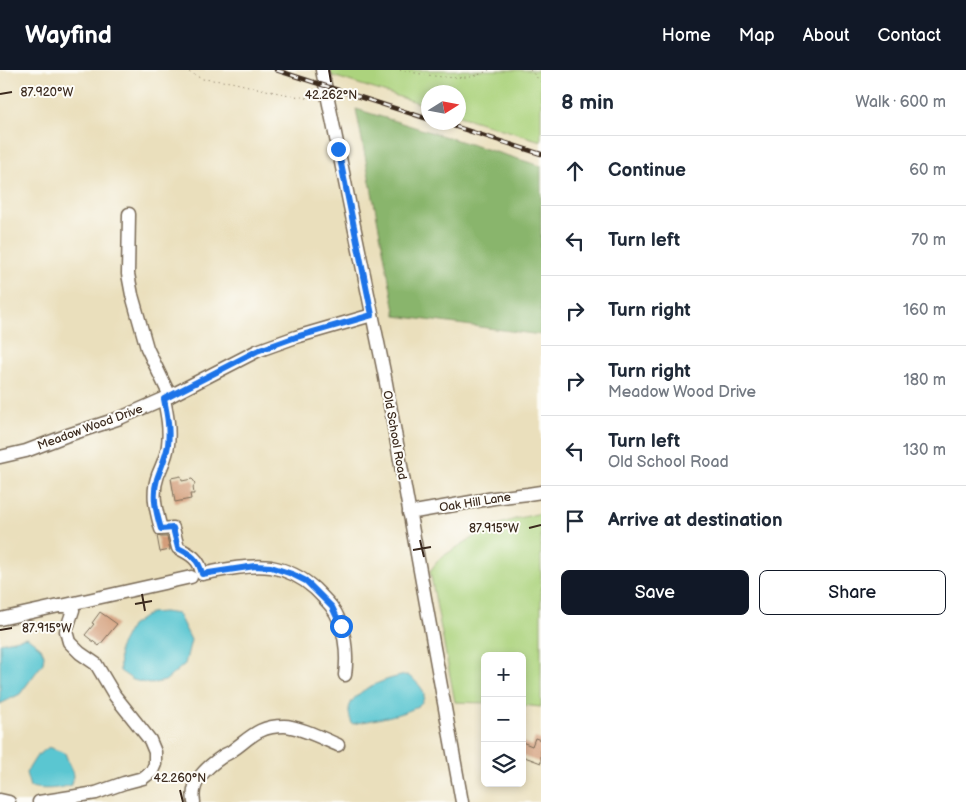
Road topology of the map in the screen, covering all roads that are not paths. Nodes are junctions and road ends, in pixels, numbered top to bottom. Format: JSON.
{"nodes":[{"id":1,"x":322,"y":70,"type":"edge"},
{"id":2,"x":129,"y":214,"type":"dead end"},
{"id":3,"x":372,"y":315,"type":"junction"},
{"id":4,"x":167,"y":397,"type":"junction"},
{"id":5,"x":0,"y":457,"type":"edge"},
{"id":6,"x":541,"y":492,"type":"edge"},
{"id":7,"x":409,"y":513,"type":"junction"},
{"id":8,"x":191,"y":577,"type":"dead end"},
{"id":9,"x":59,"y":606,"type":"junction"},
{"id":10,"x":0,"y":619,"type":"edge"},
{"id":11,"x":344,"y":675,"type":"dead end"},
{"id":12,"x":338,"y":745,"type":"dead end"},
{"id":13,"x":97,"y":798,"type":"edge"},
{"id":14,"x":0,"y":800,"type":"edge"},
{"id":15,"x":9,"y":802,"type":"edge"},
{"id":16,"x":39,"y":802,"type":"edge"},
{"id":17,"x":194,"y":802,"type":"edge"},
{"id":18,"x":462,"y":802,"type":"edge"}],
"edges":[{"from":1,"to":3,"type":"street","name":"Old School Road"},
{"from":2,"to":4,"type":"street"},
{"from":3,"to":4,"type":"street","name":"Meadow Wood Drive"},
{"from":3,"to":7,"type":"street","name":"Old School Road"},
{"from":4,"to":5,"type":"street","name":"Meadow Wood Drive"},
{"from":4,"to":11,"type":"street"},
{"from":6,"to":7,"type":"street","name":"Oak Hill Lane"},
{"from":7,"to":18,"type":"street","name":"Old School Road"},
{"from":8,"to":9,"type":"street"},
{"from":9,"to":10,"type":"street"},
{"from":9,"to":13,"type":"street"},
{"from":12,"to":17,"type":"street"},
{"from":13,"to":16,"type":"street"},
{"from":14,"to":15,"type":"street"}]}
